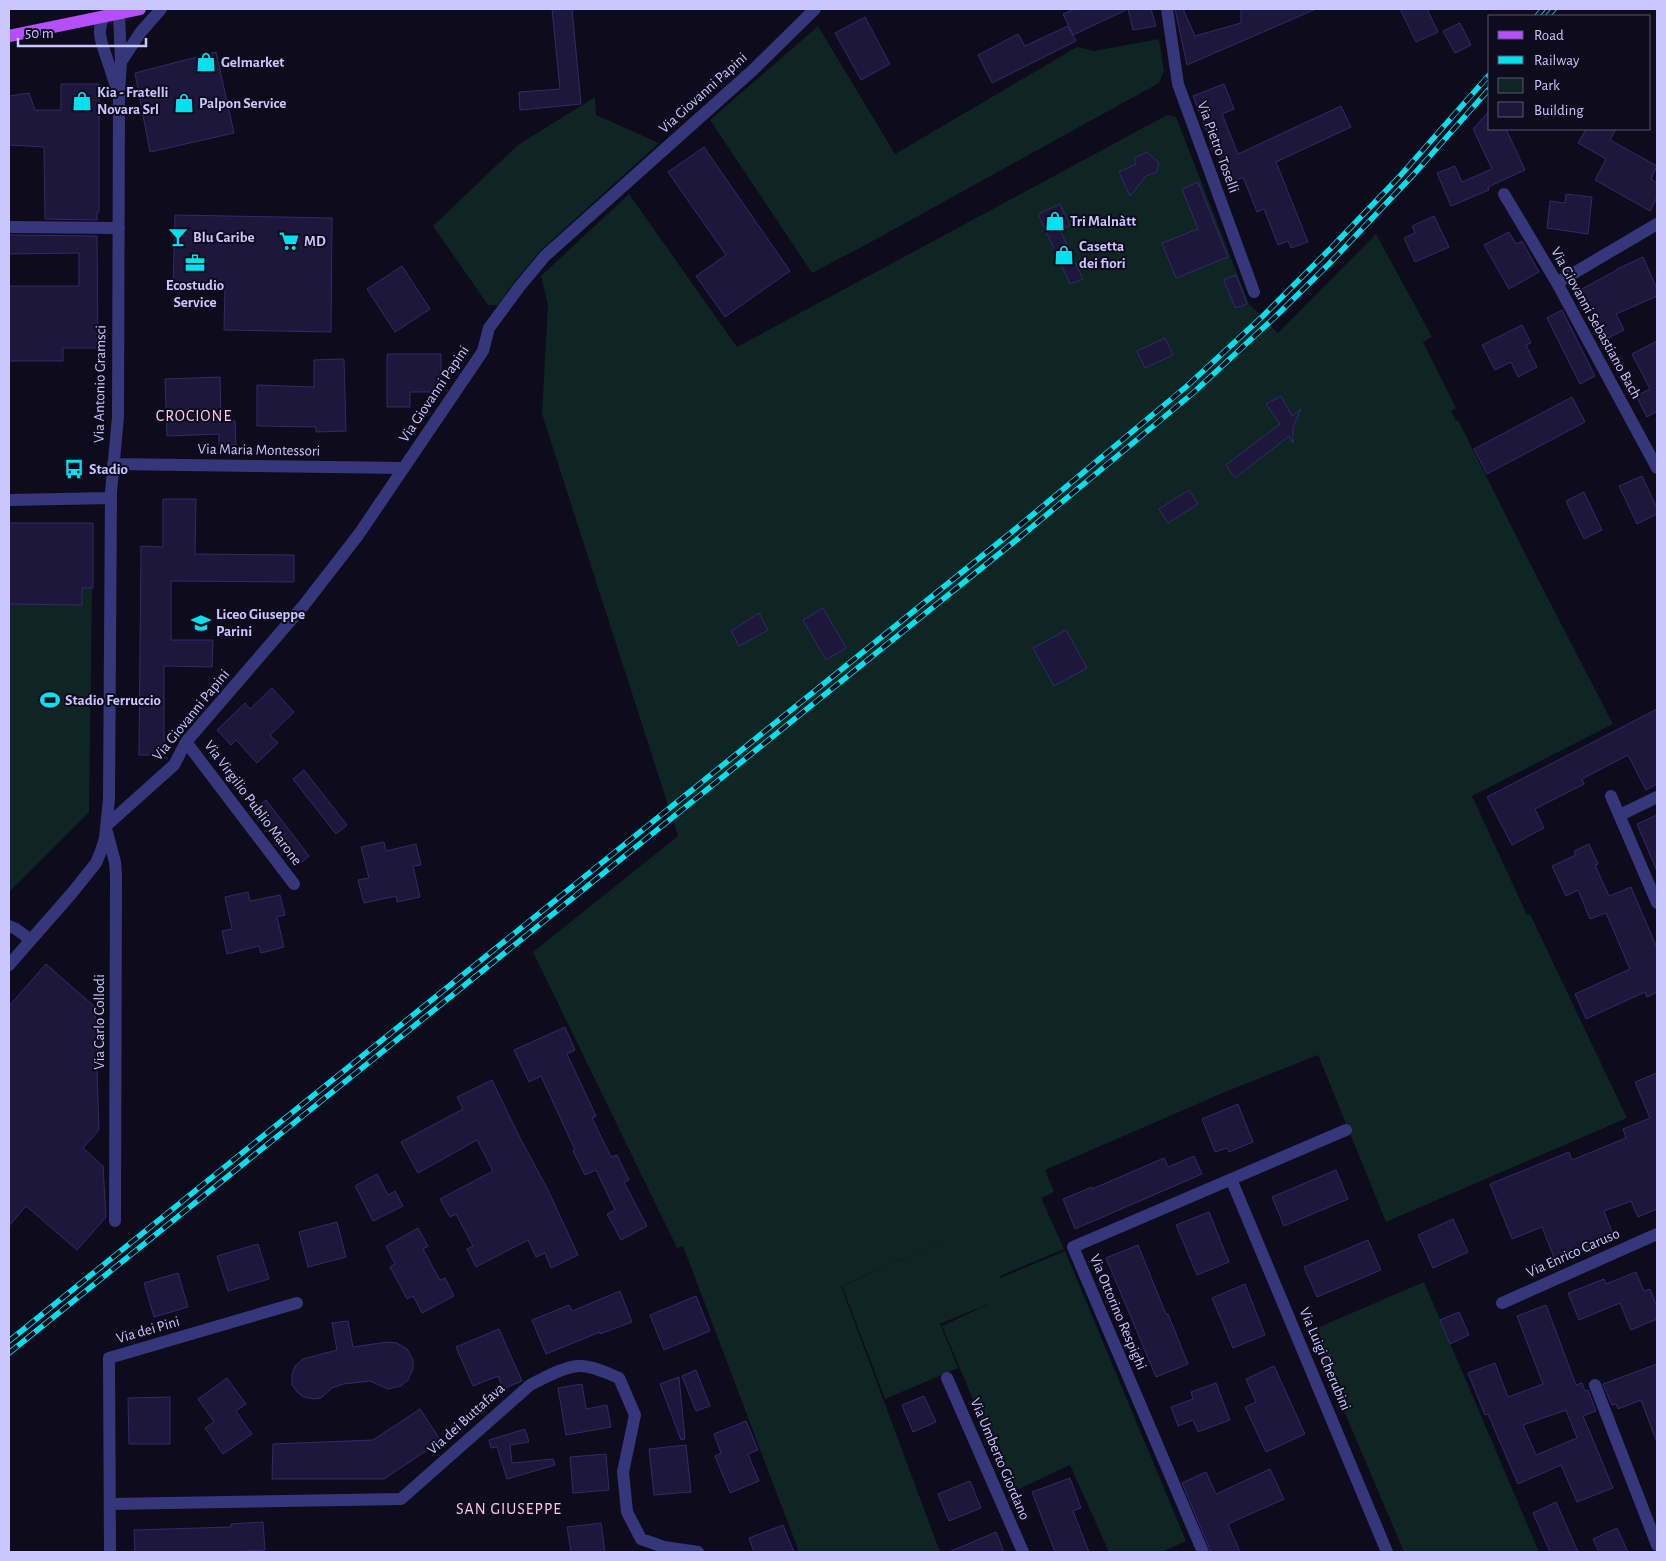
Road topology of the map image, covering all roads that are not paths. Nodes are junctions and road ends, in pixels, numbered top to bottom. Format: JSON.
{"nodes":[{"id":1,"x":140,"y":9,"type":"edge"},
{"id":2,"x":160,"y":9,"type":"edge"},
{"id":3,"x":815,"y":9,"type":"edge"},
{"id":4,"x":1167,"y":9,"type":"edge"},
{"id":5,"x":119,"y":13,"type":"junction"},
{"id":6,"x":104,"y":16,"type":"junction"},
{"id":7,"x":78,"y":22,"type":"junction"},
{"id":8,"x":99,"y":34,"type":"junction"},
{"id":9,"x":9,"y":36,"type":"edge"},
{"id":10,"x":122,"y":62,"type":"junction"},
{"id":11,"x":119,"y":93,"type":"junction"},
{"id":12,"x":1504,"y":194,"type":"dead end"},
{"id":13,"x":1657,"y":224,"type":"edge"},
{"id":14,"x":9,"y":227,"type":"edge"},
{"id":15,"x":119,"y":228,"type":"junction"},
{"id":16,"x":1558,"y":283,"type":"junction"},
{"id":17,"x":1254,"y":292,"type":"dead end"},
{"id":18,"x":1652,"y":448,"type":"edge"},
{"id":19,"x":113,"y":464,"type":"junction"},
{"id":20,"x":404,"y":468,"type":"junction"},
{"id":21,"x":1657,"y":468,"type":"edge"},
{"id":22,"x":111,"y":498,"type":"junction"},
{"id":23,"x":9,"y":500,"type":"edge"},
{"id":24,"x":186,"y":742,"type":"junction"},
{"id":25,"x":1611,"y":796,"type":"dead end"},
{"id":26,"x":1657,"y":797,"type":"edge"},
{"id":27,"x":1620,"y":815,"type":"junction"},
{"id":28,"x":107,"y":825,"type":"junction"},
{"id":29,"x":294,"y":884,"type":"dead end"},
{"id":30,"x":1657,"y":903,"type":"edge"},
{"id":31,"x":9,"y":926,"type":"edge"},
{"id":32,"x":31,"y":940,"type":"junction"},
{"id":33,"x":9,"y":965,"type":"edge"},
{"id":34,"x":1346,"y":1130,"type":"dead end"},
{"id":35,"x":1231,"y":1179,"type":"junction"},
{"id":36,"x":115,"y":1221,"type":"dead end"},
{"id":37,"x":1657,"y":1234,"type":"edge"},
{"id":38,"x":297,"y":1303,"type":"dead end"},
{"id":39,"x":1502,"y":1303,"type":"dead end"},
{"id":40,"x":947,"y":1378,"type":"dead end"},
{"id":41,"x":1594,"y":1385,"type":"dead end"},
{"id":42,"x":110,"y":1504,"type":"junction"},
{"id":43,"x":1657,"y":1545,"type":"edge"},
{"id":44,"x":110,"y":1552,"type":"edge"},
{"id":45,"x":698,"y":1552,"type":"edge"},
{"id":46,"x":1023,"y":1552,"type":"edge"},
{"id":47,"x":1203,"y":1552,"type":"edge"},
{"id":48,"x":1387,"y":1552,"type":"edge"}],
"edges":[{"from":1,"to":5,"type":"main road"},
{"from":2,"to":10,"type":"street","name":"Via Antonio Gramsci"},
{"from":3,"to":20,"type":"street","name":"Via Giovanni Papini"},
{"from":4,"to":17,"type":"street","name":"Via Pietro Toselli"},
{"from":5,"to":6,"type":"main road"},
{"from":5,"to":10,"type":"street","name":"Via Antonio Gramsci"},
{"from":6,"to":7,"type":"main road"},
{"from":6,"to":8,"type":"street"},
{"from":7,"to":8,"type":"street"},
{"from":7,"to":9,"type":"main road"},
{"from":8,"to":11,"type":"street","name":"Via Antonio Gramsci"},
{"from":10,"to":11,"type":"street","name":"Via Antonio Gramsci"},
{"from":11,"to":15,"type":"street","name":"Via Antonio Gramsci"},
{"from":12,"to":16,"type":"street","name":"Via Giovanni Sebastiano Bach"},
{"from":13,"to":16,"type":"street"},
{"from":14,"to":15,"type":"street"},
{"from":15,"to":19,"type":"street","name":"Via Antonio Gramsci"},
{"from":16,"to":18,"type":"street","name":"Via Giovanni Sebastiano Bach"},
{"from":18,"to":21,"type":"street","name":"Via Giovanni Sebastiano Bach"},
{"from":19,"to":20,"type":"street","name":"Via Maria Montessori"},
{"from":19,"to":22,"type":"street","name":"Via Antonio Gramsci"},
{"from":20,"to":24,"type":"street","name":"Via Giovanni Papini"},
{"from":22,"to":23,"type":"street"},
{"from":22,"to":28,"type":"street","name":"Via Antonio Gramsci"},
{"from":24,"to":28,"type":"street","name":"Via Giovanni Papini"},
{"from":24,"to":29,"type":"street","name":"Via Virgilio Publio Marone"},
{"from":25,"to":27,"type":"street"},
{"from":26,"to":27,"type":"street"},
{"from":27,"to":30,"type":"street"},
{"from":28,"to":32,"type":"street"},
{"from":28,"to":36,"type":"street","name":"Via Carlo Collodi"},
{"from":31,"to":32,"type":"street"},
{"from":32,"to":33,"type":"street"},
{"from":34,"to":35,"type":"street","name":"Via Ottorino Respighi"},
{"from":35,"to":47,"type":"street","name":"Via Ottorino Respighi"},
{"from":35,"to":48,"type":"street","name":"Via Luigi Cherubini"},
{"from":37,"to":39,"type":"street","name":"Via Enrico Caruso"},
{"from":38,"to":42,"type":"street","name":"Via dei Pini"},
{"from":40,"to":46,"type":"street","name":"Via Umberto Giordano"},
{"from":41,"to":43,"type":"street"},
{"from":42,"to":44,"type":"street","name":"Via dei Pini"},
{"from":42,"to":45,"type":"street","name":"Via dei Buttafava"}]}
